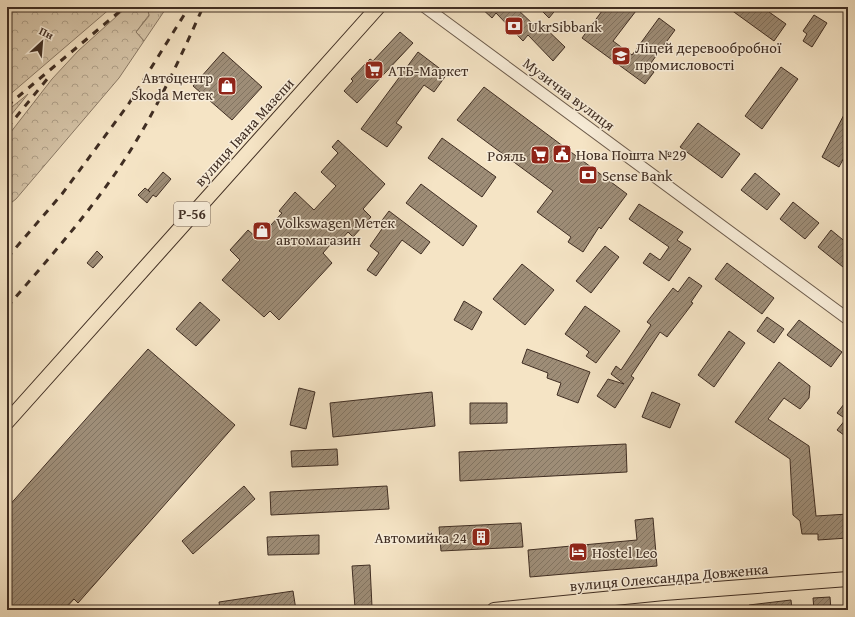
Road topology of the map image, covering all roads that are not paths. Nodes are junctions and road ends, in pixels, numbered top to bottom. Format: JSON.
{"nodes":[{"id":1,"x":378,"y":7,"type":"edge"},
{"id":2,"x":425,"y":7,"type":"edge"},
{"id":3,"x":848,"y":319,"type":"edge"},
{"id":4,"x":7,"y":422,"type":"edge"},
{"id":5,"x":848,"y":579,"type":"edge"},
{"id":6,"x":494,"y":610,"type":"edge"}],
"edges":[{"from":1,"to":4,"type":"main road","name":"вулиця Івана Мазепи","number":"Р-56"},
{"from":2,"to":3,"type":"street","name":"Музична вулиця"},
{"from":5,"to":6,"type":"main road","name":"вулиця Олександра Довженка"}]}
